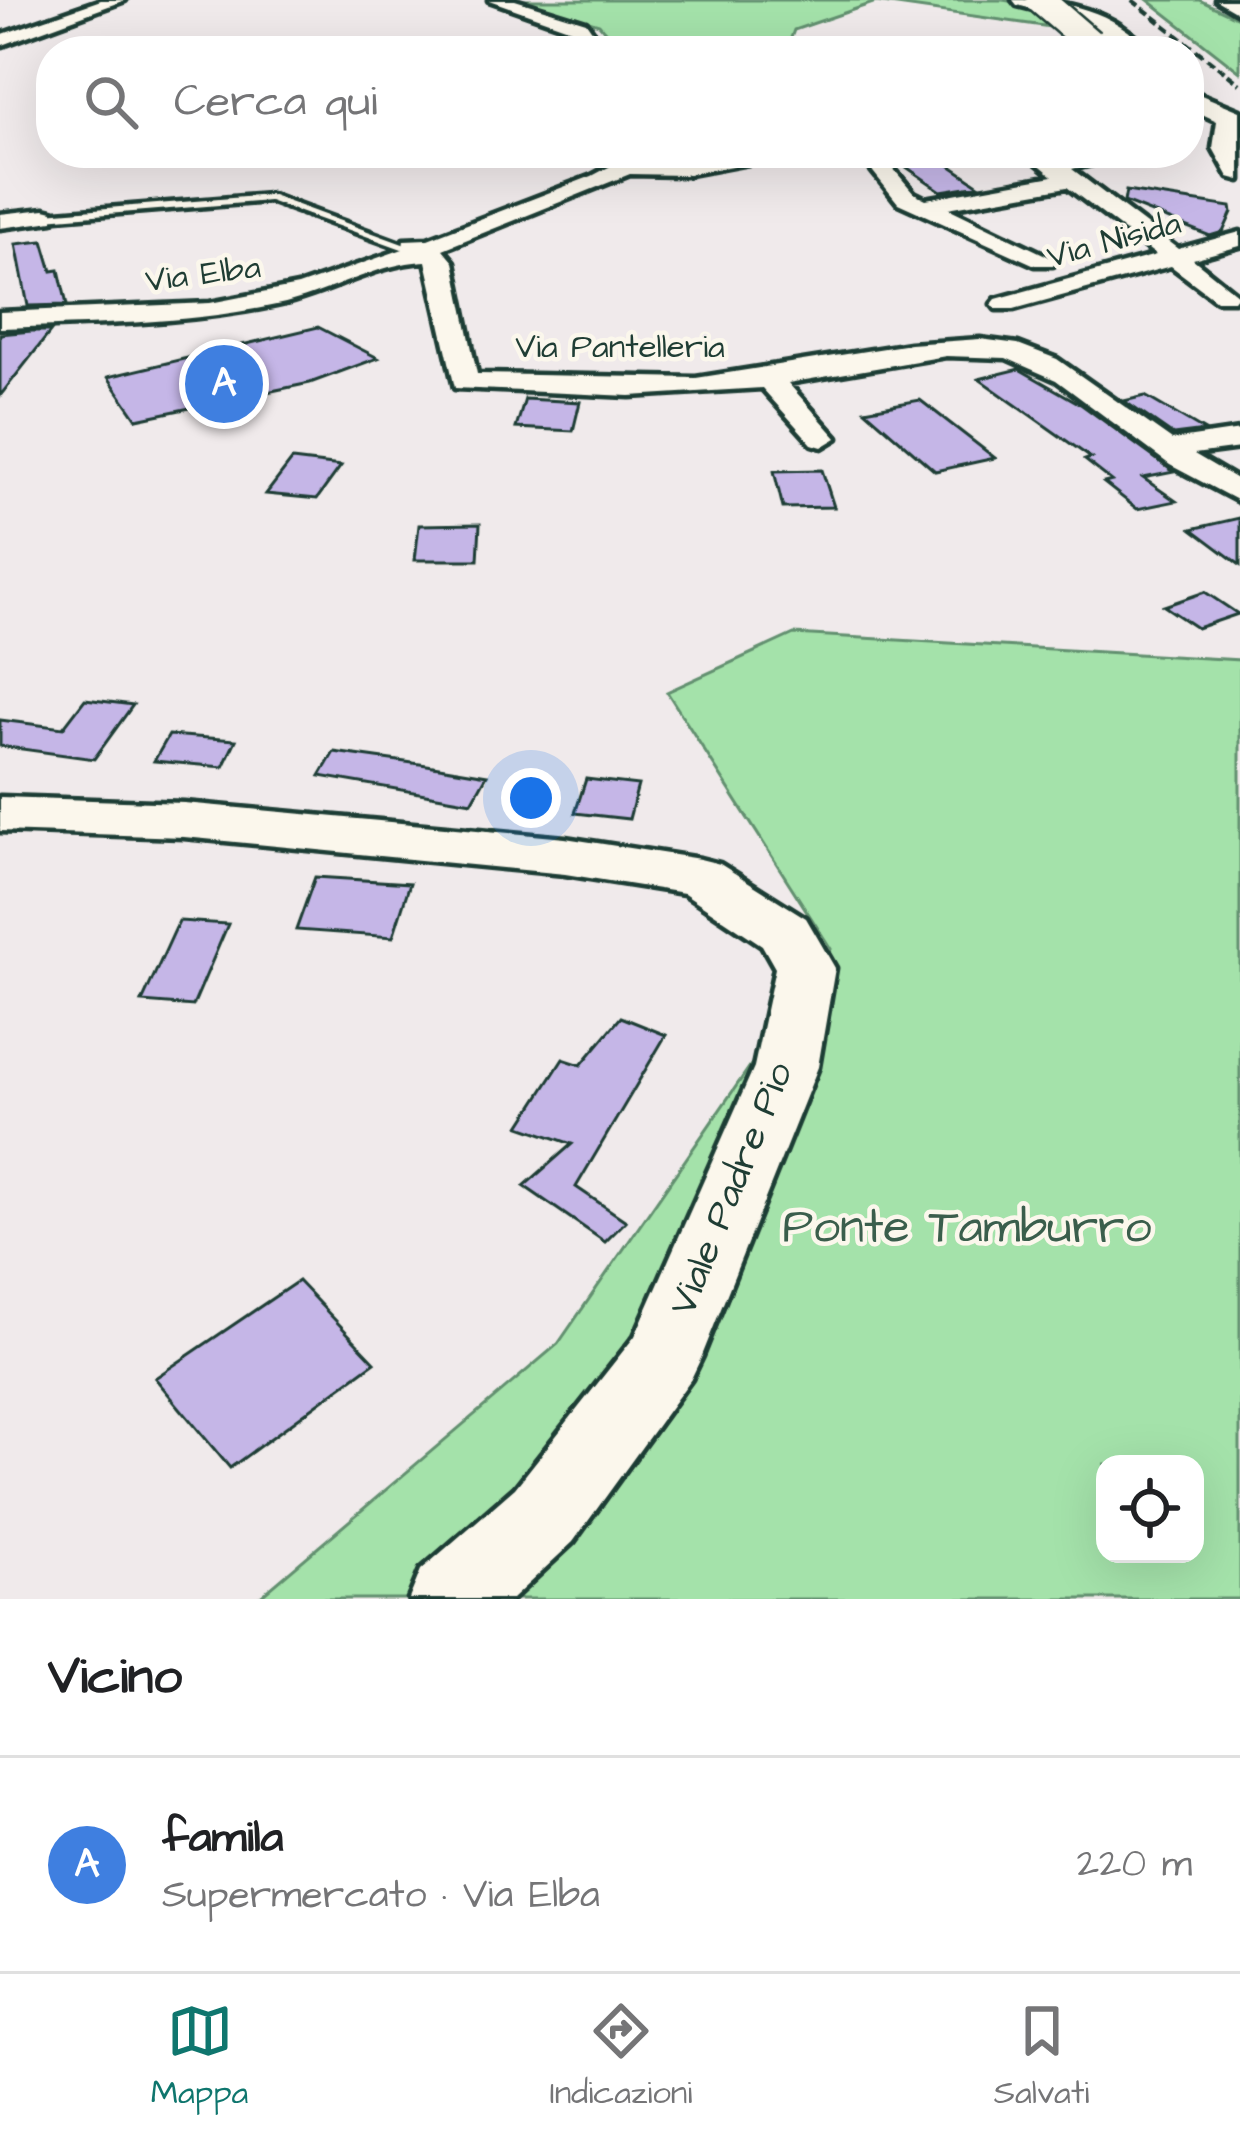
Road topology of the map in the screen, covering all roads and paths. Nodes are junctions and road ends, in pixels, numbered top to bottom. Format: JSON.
{"nodes":[{"id":1,"x":118,"y":0,"type":"edge"},
{"id":2,"x":497,"y":0,"type":"edge"},
{"id":3,"x":1025,"y":0,"type":"edge"},
{"id":4,"x":1040,"y":0,"type":"edge"},
{"id":5,"x":1228,"y":0,"type":"edge"},
{"id":6,"x":1240,"y":7,"type":"edge"},
{"id":7,"x":587,"y":36,"type":"edge"},
{"id":8,"x":1092,"y":36,"type":"edge"},
{"id":9,"x":1093,"y":36,"type":"edge"},
{"id":10,"x":0,"y":41,"type":"edge"},
{"id":11,"x":1204,"y":101,"type":"edge"},
{"id":12,"x":1230,"y":128,"type":"junction"},
{"id":13,"x":1204,"y":137,"type":"edge"},
{"id":14,"x":1204,"y":147,"type":"edge"},
{"id":15,"x":625,"y":168,"type":"edge"},
{"id":16,"x":694,"y":168,"type":"edge"},
{"id":17,"x":881,"y":168,"type":"edge"},
{"id":18,"x":1060,"y":168,"type":"edge"},
{"id":19,"x":621,"y":170,"type":"junction"},
{"id":20,"x":1240,"y":174,"type":"edge"},
{"id":21,"x":1076,"y":179,"type":"junction"},
{"id":22,"x":922,"y":206,"type":"junction"},
{"id":23,"x":45,"y":216,"type":"joint"},
{"id":24,"x":0,"y":221,"type":"edge"},
{"id":25,"x":1240,"y":239,"type":"edge"},
{"id":26,"x":419,"y":250,"type":"junction"},
{"id":27,"x":1176,"y":257,"type":"junction"},
{"id":28,"x":1045,"y":260,"type":"dead end"},
{"id":29,"x":1225,"y":295,"type":"dead end"},
{"id":30,"x":1005,"y":304,"type":"dead end"},
{"id":31,"x":0,"y":320,"type":"edge"},
{"id":32,"x":769,"y":379,"type":"junction"},
{"id":33,"x":822,"y":438,"type":"dead end"},
{"id":34,"x":1240,"y":439,"type":"edge"},
{"id":35,"x":1168,"y":449,"type":"junction"},
{"id":36,"x":1240,"y":493,"type":"edge"},
{"id":37,"x":0,"y":814,"type":"edge"},
{"id":38,"x":452,"y":1599,"type":"edge"}],
"edges":[{"from":1,"to":10,"type":"street"},
{"from":2,"to":7,"type":"street"},
{"from":3,"to":8,"type":"street","bridge":true},
{"from":4,"to":9,"type":"street","bridge":true},
{"from":5,"to":6,"type":"street"},
{"from":11,"to":12,"type":"street"},
{"from":12,"to":13,"type":"street"},
{"from":12,"to":20,"type":"street"},
{"from":14,"to":20,"type":"street"},
{"from":15,"to":19,"type":"street","name":"Via Elba"},
{"from":16,"to":19,"type":"street"},
{"from":17,"to":22,"type":"street"},
{"from":18,"to":21,"type":"street"},
{"from":19,"to":26,"type":"street","name":"Via Elba"},
{"from":21,"to":22,"type":"street"},
{"from":21,"to":27,"type":"street"},
{"from":22,"to":28,"type":"street"},
{"from":23,"to":24,"type":"street"},
{"from":23,"to":26,"type":"lane"},
{"from":25,"to":27,"type":"street","name":"Via Nisida"},
{"from":26,"to":31,"type":"street","name":"Via Elba"},
{"from":26,"to":32,"type":"street","name":"Via Pantelleria"},
{"from":27,"to":29,"type":"street"},
{"from":27,"to":30,"type":"street","name":"Via Nisida"},
{"from":32,"to":33,"type":"street"},
{"from":32,"to":35,"type":"street","name":"Via Pantelleria"},
{"from":34,"to":35,"type":"street"},
{"from":35,"to":36,"type":"street"},
{"from":37,"to":38,"type":"street","name":"Viale Padre Pio"}]}
